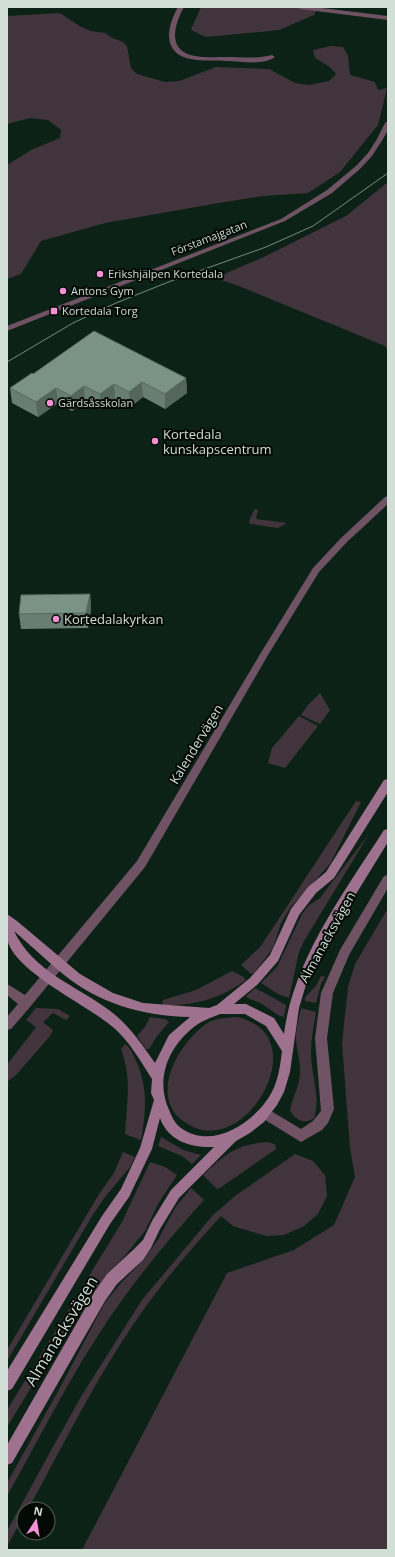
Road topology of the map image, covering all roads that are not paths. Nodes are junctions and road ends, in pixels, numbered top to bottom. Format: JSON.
{"nodes":[{"id":1,"x":181,"y":7,"type":"edge"},
{"id":2,"x":300,"y":7,"type":"edge"},
{"id":3,"x":388,"y":18,"type":"edge"},
{"id":4,"x":272,"y":57,"type":"dead end"},
{"id":5,"x":388,"y":123,"type":"edge"},
{"id":6,"x":7,"y":329,"type":"edge"},
{"id":7,"x":388,"y":498,"type":"edge"},
{"id":8,"x":388,"y":783,"type":"edge"},
{"id":9,"x":388,"y":833,"type":"edge"},
{"id":10,"x":388,"y":879,"type":"edge"},
{"id":11,"x":7,"y":919,"type":"edge"},
{"id":12,"x":7,"y":926,"type":"edge"},
{"id":13,"x":58,"y":964,"type":"junction"},
{"id":14,"x":47,"y":977,"type":"junction"},
{"id":15,"x":7,"y":989,"type":"edge"},
{"id":16,"x":26,"y":1003,"type":"junction"},
{"id":17,"x":221,"y":1008,"type":"junction"},
{"id":18,"x":207,"y":1012,"type":"junction"},
{"id":19,"x":7,"y":1025,"type":"edge"},
{"id":20,"x":288,"y":1050,"type":"junction"},
{"id":21,"x":157,"y":1076,"type":"junction"},
{"id":22,"x":158,"y":1103,"type":"junction"},
{"id":23,"x":266,"y":1114,"type":"junction"},
{"id":24,"x":231,"y":1138,"type":"junction"},
{"id":25,"x":7,"y":1384,"type":"edge"},
{"id":26,"x":7,"y":1458,"type":"edge"}],
"edges":[{"from":1,"to":4,"type":"street"},
{"from":2,"to":3,"type":"street"},
{"from":5,"to":6,"type":"street","name":"Förstamajgatan"},
{"from":7,"to":13,"type":"street","name":"Kalendervägen"},
{"from":8,"to":17,"type":"main road","name":"Almanacksvägen"},
{"from":9,"to":20,"type":"main road","name":"Almanacksvägen"},
{"from":10,"to":23,"type":"street"},
{"from":11,"to":13,"type":"main road"},
{"from":12,"to":14,"type":"main road"},
{"from":13,"to":14,"type":"street","name":"Kalendervägen"},
{"from":13,"to":18,"type":"main road"},
{"from":14,"to":16,"type":"street","name":"Kalendervägen"},
{"from":14,"to":21,"type":"main road"},
{"from":15,"to":16,"type":"street"},
{"from":16,"to":19,"type":"street","name":"Kalendervägen"},
{"from":17,"to":18,"type":"main road","name":"Almanacksvägen"},
{"from":17,"to":20,"type":"main road","name":"Almanacksvägen"},
{"from":18,"to":21,"type":"main road","name":"Almanacksvägen"},
{"from":20,"to":23,"type":"main road","name":"Almanacksvägen"},
{"from":21,"to":22,"type":"main road","name":"Almanacksvägen"},
{"from":22,"to":24,"type":"main road","name":"Almanacksvägen"},
{"from":22,"to":25,"type":"main road","name":"Almanacksvägen"},
{"from":23,"to":24,"type":"main road","name":"Almanacksvägen"},
{"from":24,"to":26,"type":"main road","name":"Almanacksvägen"}]}
